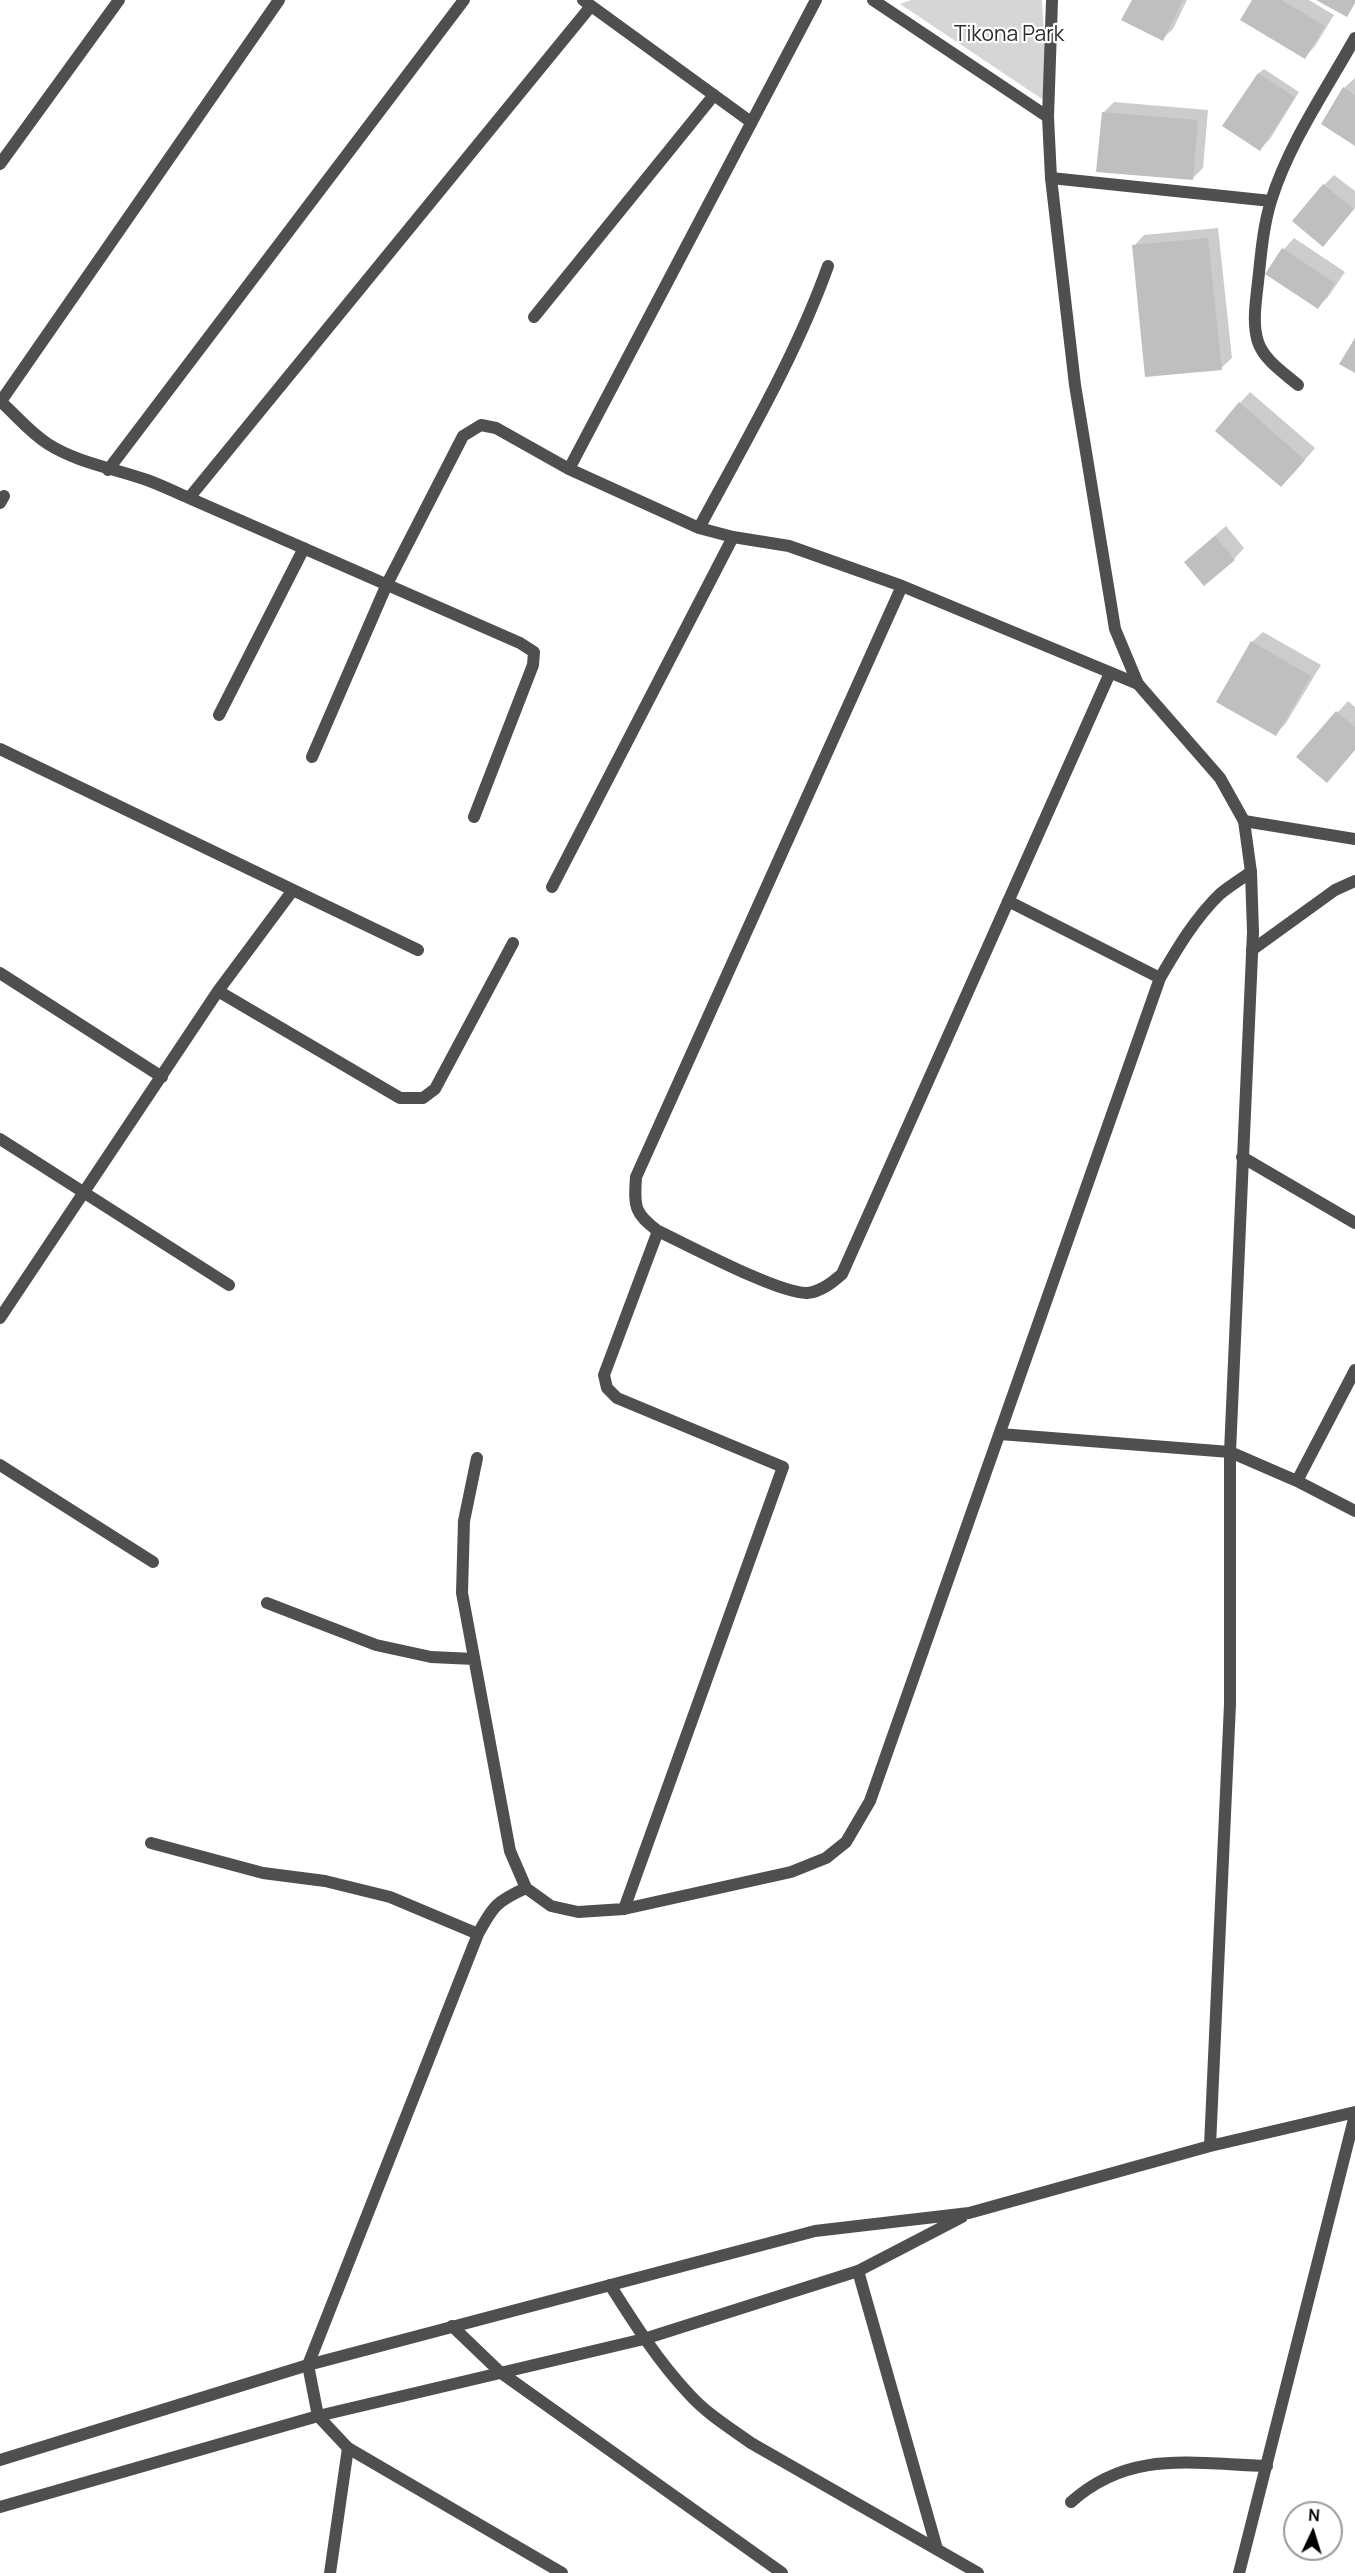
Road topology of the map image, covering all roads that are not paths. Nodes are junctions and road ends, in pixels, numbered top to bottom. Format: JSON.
{"nodes":[{"id":1,"x":119,"y":0,"type":"edge"},
{"id":2,"x":279,"y":0,"type":"edge"},
{"id":3,"x":464,"y":0,"type":"edge"},
{"id":4,"x":816,"y":0,"type":"edge"},
{"id":5,"x":1052,"y":0,"type":"edge"},
{"id":6,"x":879,"y":1,"type":"edge"},
{"id":7,"x":587,"y":3,"type":"edge"},
{"id":8,"x":1355,"y":38,"type":"edge"},
{"id":9,"x":714,"y":95,"type":"junction"},
{"id":10,"x":1048,"y":117,"type":"junction"},
{"id":11,"x":752,"y":122,"type":"junction"},
{"id":12,"x":0,"y":164,"type":"edge"},
{"id":13,"x":1051,"y":178,"type":"junction"},
{"id":14,"x":1271,"y":201,"type":"junction"},
{"id":15,"x":828,"y":266,"type":"dead end"},
{"id":16,"x":534,"y":317,"type":"dead end"},
{"id":17,"x":1298,"y":386,"type":"dead end"},
{"id":18,"x":1,"y":401,"type":"edge"},
{"id":19,"x":569,"y":469,"type":"junction"},
{"id":20,"x":108,"y":470,"type":"junction"},
{"id":21,"x":189,"y":498,"type":"junction"},
{"id":22,"x":699,"y":528,"type":"junction"},
{"id":23,"x":733,"y":537,"type":"junction"},
{"id":24,"x":304,"y":548,"type":"junction"},
{"id":25,"x":387,"y":584,"type":"junction"},
{"id":26,"x":902,"y":586,"type":"junction"},
{"id":27,"x":1110,"y":673,"type":"junction"},
{"id":28,"x":1138,"y":684,"type":"junction"},
{"id":29,"x":219,"y":715,"type":"dead end"},
{"id":30,"x":0,"y":749,"type":"edge"},
{"id":31,"x":312,"y":757,"type":"dead end"},
{"id":32,"x":474,"y":817,"type":"dead end"},
{"id":33,"x":1244,"y":821,"type":"junction"},
{"id":34,"x":1355,"y":839,"type":"edge"},
{"id":35,"x":1251,"y":872,"type":"junction"},
{"id":36,"x":1355,"y":881,"type":"edge"},
{"id":37,"x":552,"y":887,"type":"dead end"},
{"id":38,"x":293,"y":890,"type":"junction"},
{"id":39,"x":1008,"y":902,"type":"junction"},
{"id":40,"x":513,"y":943,"type":"dead end"},
{"id":41,"x":418,"y":950,"type":"dead end"},
{"id":42,"x":1252,"y":950,"type":"junction"},
{"id":43,"x":0,"y":973,"type":"edge"},
{"id":44,"x":1160,"y":978,"type":"junction"},
{"id":45,"x":218,"y":991,"type":"junction"},
{"id":46,"x":162,"y":1077,"type":"junction"},
{"id":47,"x":0,"y":1139,"type":"edge"},
{"id":48,"x":1242,"y":1157,"type":"junction"},
{"id":49,"x":84,"y":1192,"type":"junction"},
{"id":50,"x":1355,"y":1223,"type":"edge"},
{"id":51,"x":658,"y":1231,"type":"junction"},
{"id":52,"x":229,"y":1285,"type":"dead end"},
{"id":53,"x":0,"y":1318,"type":"edge"},
{"id":54,"x":1355,"y":1370,"type":"edge"},
{"id":55,"x":999,"y":1434,"type":"junction"},
{"id":56,"x":1230,"y":1452,"type":"junction"},
{"id":57,"x":477,"y":1458,"type":"dead end"},
{"id":58,"x":0,"y":1465,"type":"edge"},
{"id":59,"x":1297,"y":1481,"type":"junction"},
{"id":60,"x":1355,"y":1511,"type":"edge"},
{"id":61,"x":153,"y":1562,"type":"dead end"},
{"id":62,"x":267,"y":1603,"type":"dead end"},
{"id":63,"x":474,"y":1659,"type":"junction"},
{"id":64,"x":151,"y":1843,"type":"dead end"},
{"id":65,"x":526,"y":1888,"type":"junction"},
{"id":66,"x":624,"y":1909,"type":"junction"},
{"id":67,"x":477,"y":1934,"type":"junction"},
{"id":68,"x":1355,"y":2113,"type":"edge"},
{"id":69,"x":1210,"y":2146,"type":"junction"},
{"id":70,"x":969,"y":2213,"type":"junction"},
{"id":71,"x":858,"y":2271,"type":"junction"},
{"id":72,"x":610,"y":2284,"type":"junction"},
{"id":73,"x":452,"y":2326,"type":"junction"},
{"id":74,"x":644,"y":2339,"type":"junction"},
{"id":75,"x":308,"y":2365,"type":"junction"},
{"id":76,"x":500,"y":2372,"type":"junction"},
{"id":77,"x":318,"y":2416,"type":"junction"},
{"id":78,"x":348,"y":2448,"type":"junction"},
{"id":79,"x":0,"y":2460,"type":"edge"},
{"id":80,"x":1267,"y":2466,"type":"junction"},
{"id":81,"x":1071,"y":2502,"type":"dead end"},
{"id":82,"x":0,"y":2507,"type":"edge"},
{"id":83,"x":937,"y":2549,"type":"junction"},
{"id":84,"x":330,"y":2573,"type":"edge"},
{"id":85,"x":562,"y":2573,"type":"edge"},
{"id":86,"x":782,"y":2573,"type":"edge"},
{"id":87,"x":978,"y":2573,"type":"edge"},
{"id":88,"x":1239,"y":2573,"type":"edge"}],
"edges":[{"from":1,"to":12,"type":"street"},
{"from":2,"to":18,"type":"street"},
{"from":3,"to":20,"type":"street"},
{"from":4,"to":11,"type":"street"},
{"from":5,"to":10,"type":"street"},
{"from":6,"to":10,"type":"street"},
{"from":7,"to":9,"type":"street"},
{"from":7,"to":21,"type":"street"},
{"from":8,"to":14,"type":"street"},
{"from":9,"to":11,"type":"street"},
{"from":9,"to":16,"type":"street"},
{"from":10,"to":13,"type":"street"},
{"from":11,"to":19,"type":"street"},
{"from":13,"to":14,"type":"street"},
{"from":13,"to":28,"type":"street"},
{"from":14,"to":17,"type":"street"},
{"from":15,"to":22,"type":"street"},
{"from":18,"to":20,"type":"street"},
{"from":19,"to":22,"type":"street"},
{"from":19,"to":25,"type":"street"},
{"from":20,"to":21,"type":"street"},
{"from":21,"to":24,"type":"street"},
{"from":22,"to":23,"type":"street"},
{"from":23,"to":26,"type":"street"},
{"from":23,"to":37,"type":"street"},
{"from":24,"to":25,"type":"street"},
{"from":24,"to":29,"type":"street"},
{"from":25,"to":31,"type":"street"},
{"from":25,"to":32,"type":"street"},
{"from":26,"to":27,"type":"street"},
{"from":26,"to":51,"type":"street"},
{"from":27,"to":28,"type":"street"},
{"from":27,"to":39,"type":"street"},
{"from":28,"to":33,"type":"street"},
{"from":30,"to":38,"type":"street"},
{"from":33,"to":34,"type":"street"},
{"from":33,"to":35,"type":"street"},
{"from":35,"to":42,"type":"street"},
{"from":35,"to":44,"type":"street"},
{"from":36,"to":42,"type":"street"},
{"from":38,"to":41,"type":"street"},
{"from":38,"to":45,"type":"street"},
{"from":39,"to":44,"type":"street"},
{"from":39,"to":51,"type":"street"},
{"from":40,"to":45,"type":"street"},
{"from":42,"to":48,"type":"street"},
{"from":43,"to":46,"type":"street"},
{"from":44,"to":55,"type":"street"},
{"from":45,"to":46,"type":"street"},
{"from":46,"to":49,"type":"street"},
{"from":47,"to":49,"type":"street"},
{"from":48,"to":50,"type":"street"},
{"from":48,"to":56,"type":"street"},
{"from":49,"to":52,"type":"street"},
{"from":49,"to":53,"type":"street"},
{"from":51,"to":66,"type":"street"},
{"from":54,"to":59,"type":"street"},
{"from":55,"to":56,"type":"street"},
{"from":55,"to":66,"type":"street"},
{"from":56,"to":59,"type":"street"},
{"from":56,"to":69,"type":"street"},
{"from":57,"to":63,"type":"street"},
{"from":58,"to":61,"type":"street"},
{"from":59,"to":60,"type":"street"},
{"from":62,"to":63,"type":"street"},
{"from":63,"to":65,"type":"street"},
{"from":64,"to":67,"type":"street"},
{"from":65,"to":66,"type":"street"},
{"from":65,"to":67,"type":"street"},
{"from":67,"to":75,"type":"street"},
{"from":68,"to":69,"type":"street"},
{"from":68,"to":80,"type":"street"},
{"from":69,"to":70,"type":"street"},
{"from":70,"to":71,"type":"street"},
{"from":70,"to":72,"type":"street"},
{"from":71,"to":74,"type":"street"},
{"from":71,"to":83,"type":"street"},
{"from":72,"to":73,"type":"street"},
{"from":72,"to":74,"type":"street"},
{"from":73,"to":75,"type":"street"},
{"from":73,"to":76,"type":"street"},
{"from":74,"to":76,"type":"street"},
{"from":74,"to":83,"type":"street"},
{"from":75,"to":77,"type":"street"},
{"from":75,"to":79,"type":"street"},
{"from":76,"to":77,"type":"street"},
{"from":76,"to":86,"type":"street"},
{"from":77,"to":78,"type":"street"},
{"from":77,"to":82,"type":"street"},
{"from":78,"to":84,"type":"street"},
{"from":78,"to":85,"type":"street"},
{"from":80,"to":81,"type":"street"},
{"from":80,"to":88,"type":"street"},
{"from":83,"to":87,"type":"street"}]}
